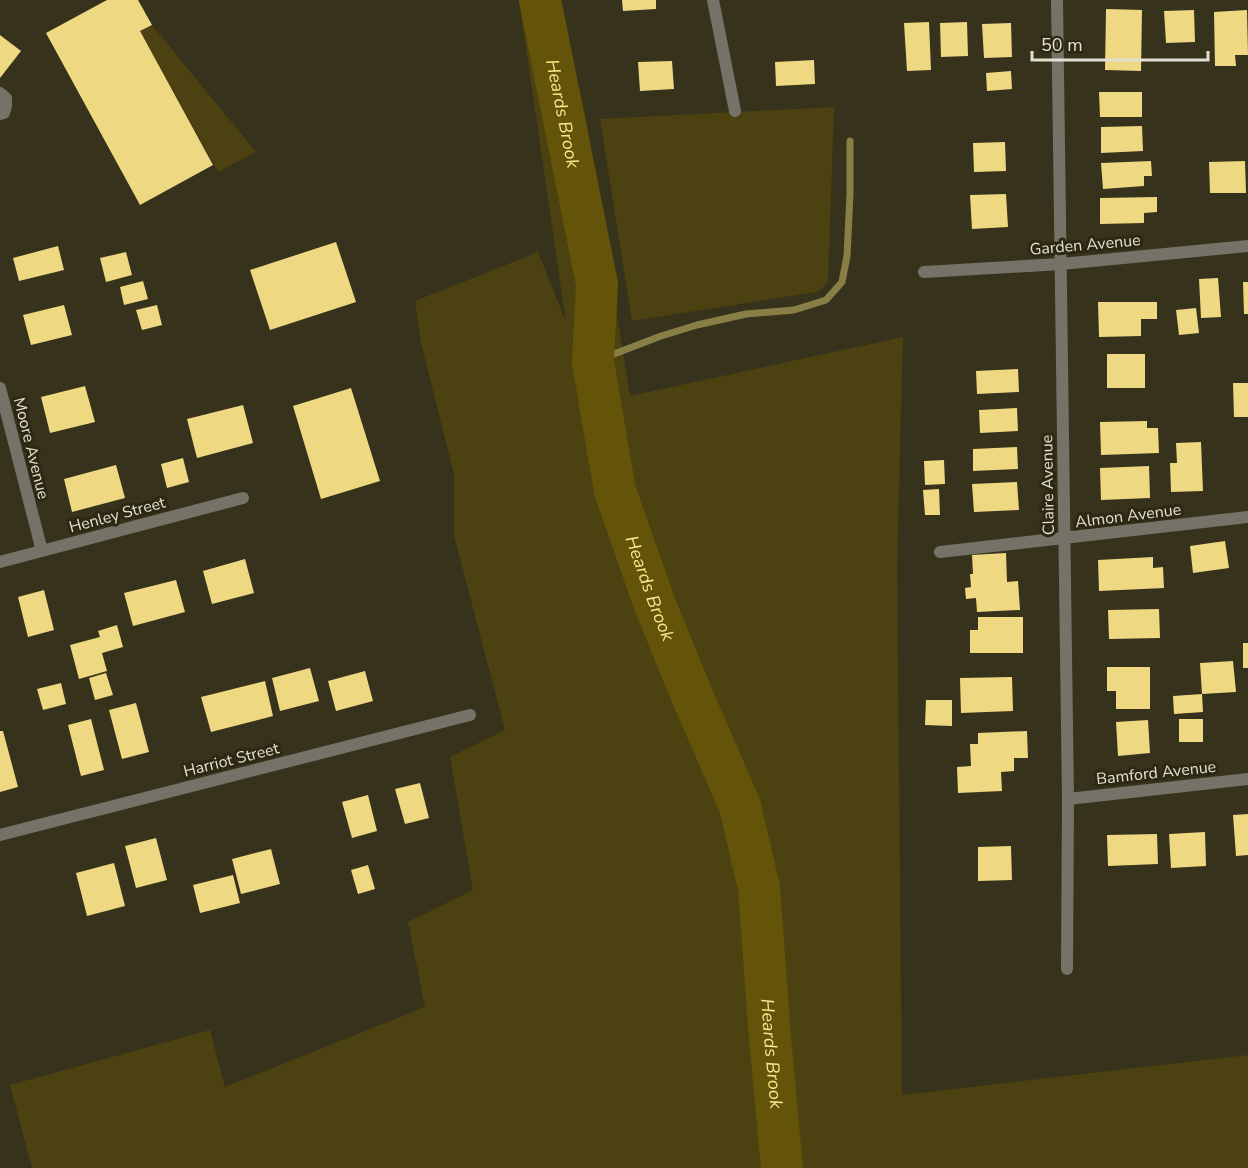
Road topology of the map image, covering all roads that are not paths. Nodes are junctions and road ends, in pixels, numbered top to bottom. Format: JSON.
{"nodes":[{"id":1,"x":713,"y":0,"type":"edge"},
{"id":2,"x":1057,"y":0,"type":"edge"},
{"id":3,"x":0,"y":93,"type":"edge"},
{"id":4,"x":735,"y":111,"type":"dead end"},
{"id":5,"x":0,"y":114,"type":"edge"},
{"id":6,"x":1248,"y":246,"type":"edge"},
{"id":7,"x":1061,"y":264,"type":"junction"},
{"id":8,"x":924,"y":272,"type":"dead end"},
{"id":9,"x":0,"y":388,"type":"edge"},
{"id":10,"x":243,"y":498,"type":"dead end"},
{"id":11,"x":1248,"y":517,"type":"edge"},
{"id":12,"x":1064,"y":539,"type":"junction"},
{"id":13,"x":42,"y":551,"type":"junction"},
{"id":14,"x":940,"y":552,"type":"dead end"},
{"id":15,"x":0,"y":562,"type":"edge"},
{"id":16,"x":470,"y":715,"type":"dead end"},
{"id":17,"x":1248,"y":779,"type":"edge"},
{"id":18,"x":1068,"y":799,"type":"junction"},
{"id":19,"x":0,"y":835,"type":"edge"},
{"id":20,"x":1067,"y":969,"type":"dead end"}],
"edges":[{"from":1,"to":4,"type":"street"},
{"from":2,"to":7,"type":"street","name":"Claire Avenue"},
{"from":3,"to":5,"type":"street"},
{"from":6,"to":7,"type":"street","name":"Garden Avenue"},
{"from":7,"to":8,"type":"street","name":"Garden Avenue"},
{"from":7,"to":12,"type":"street","name":"Claire Avenue"},
{"from":9,"to":13,"type":"street","name":"Moore Avenue"},
{"from":10,"to":13,"type":"street","name":"Henley Street"},
{"from":11,"to":12,"type":"street","name":"Almon Avenue"},
{"from":12,"to":14,"type":"street","name":"Almon Avenue"},
{"from":12,"to":18,"type":"street","name":"Claire Avenue"},
{"from":13,"to":15,"type":"street","name":"Henley Street"},
{"from":16,"to":19,"type":"street","name":"Harriot Street"},
{"from":17,"to":18,"type":"street","name":"Bamford Avenue"},
{"from":18,"to":20,"type":"street","name":"Claire Avenue"}]}
